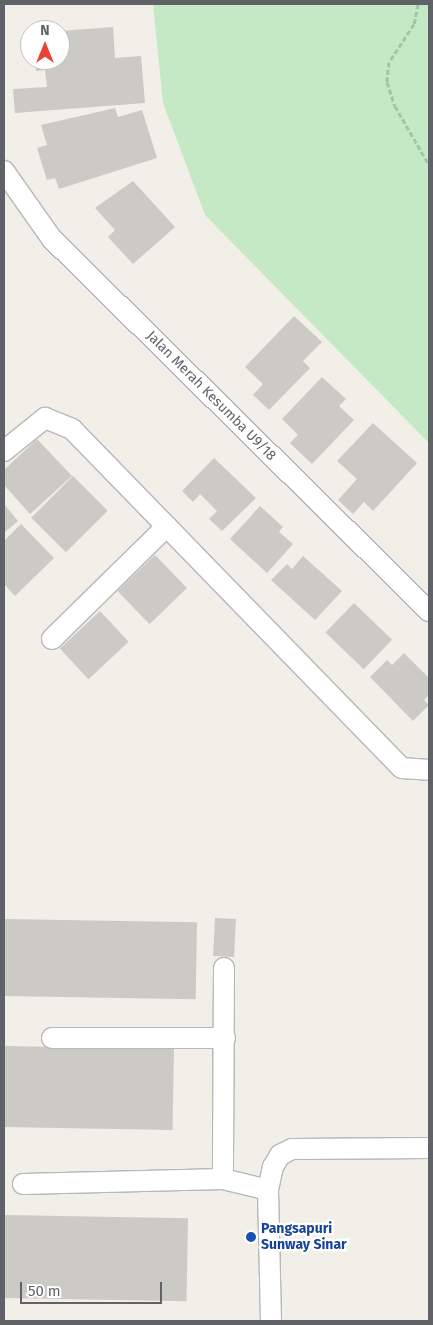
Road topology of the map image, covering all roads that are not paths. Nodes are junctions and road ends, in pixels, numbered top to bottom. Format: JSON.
{"nodes":[{"id":1,"x":4,"y":171,"type":"edge"},
{"id":2,"x":4,"y":450,"type":"edge"},
{"id":3,"x":167,"y":526,"type":"junction"},
{"id":4,"x":429,"y":611,"type":"edge"},
{"id":5,"x":52,"y":639,"type":"dead end"},
{"id":6,"x":429,"y":770,"type":"edge"},
{"id":7,"x":224,"y":968,"type":"dead end"},
{"id":8,"x":52,"y":1038,"type":"dead end"},
{"id":9,"x":225,"y":1038,"type":"junction"},
{"id":10,"x":429,"y":1148,"type":"edge"},
{"id":11,"x":223,"y":1179,"type":"junction"},
{"id":12,"x":23,"y":1184,"type":"dead end"},
{"id":13,"x":268,"y":1190,"type":"junction"},
{"id":14,"x":271,"y":1321,"type":"edge"}],
"edges":[{"from":1,"to":4,"type":"street","name":"Jalan Merah Kesumba U9/18"},
{"from":2,"to":3,"type":"street"},
{"from":3,"to":5,"type":"street"},
{"from":3,"to":6,"type":"street"},
{"from":7,"to":9,"type":"street"},
{"from":8,"to":9,"type":"street"},
{"from":9,"to":11,"type":"street"},
{"from":10,"to":13,"type":"street"},
{"from":11,"to":12,"type":"street"},
{"from":11,"to":13,"type":"street"},
{"from":13,"to":14,"type":"street"}]}
